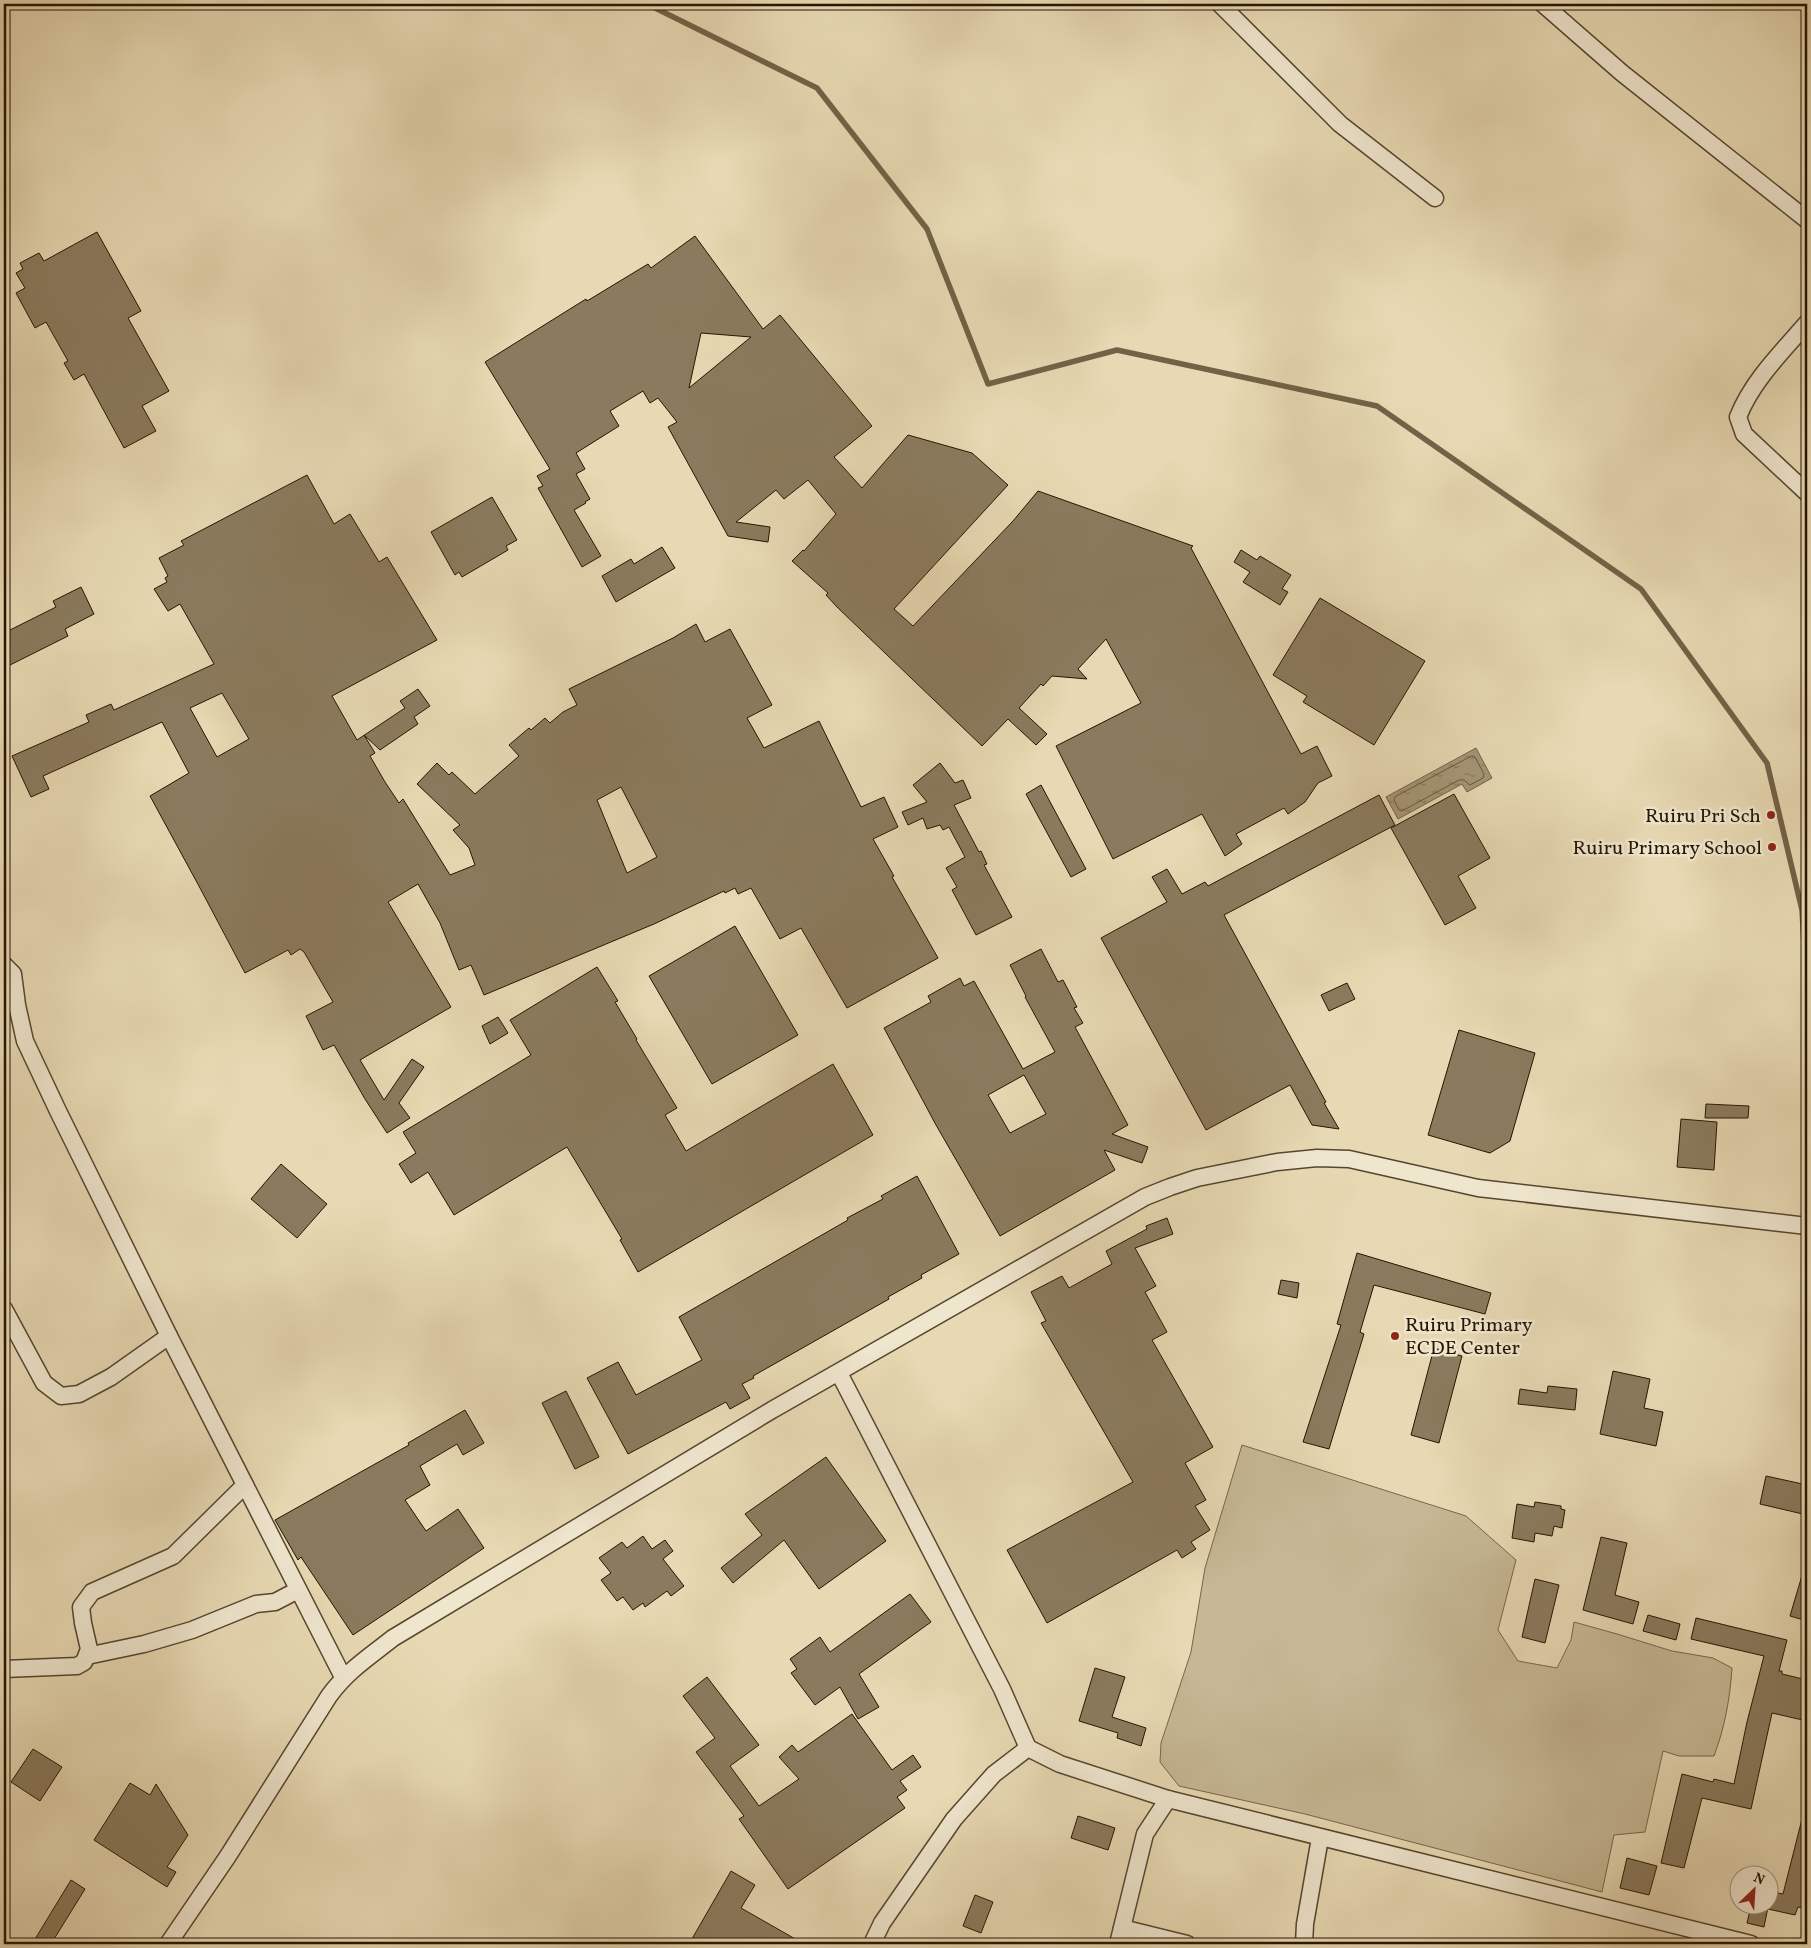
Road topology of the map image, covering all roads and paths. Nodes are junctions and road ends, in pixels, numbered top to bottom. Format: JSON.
{"nodes":[{"id":1,"x":1220,"y":4,"type":"edge"},
{"id":2,"x":1543,"y":4,"type":"edge"},
{"id":3,"x":1435,"y":198,"type":"dead end"},
{"id":4,"x":1807,"y":220,"type":"edge"},
{"id":5,"x":1807,"y":323,"type":"edge"},
{"id":6,"x":1807,"y":493,"type":"edge"},
{"id":7,"x":4,"y":965,"type":"edge"},
{"id":8,"x":1807,"y":1226,"type":"edge"},
{"id":9,"x":4,"y":1308,"type":"edge"},
{"id":10,"x":169,"y":1336,"type":"junction"},
{"id":11,"x":838,"y":1373,"type":"junction"},
{"id":12,"x":245,"y":1485,"type":"junction"},
{"id":13,"x":298,"y":1590,"type":"junction"},
{"id":14,"x":87,"y":1656,"type":"junction"},
{"id":15,"x":4,"y":1668,"type":"edge"},
{"id":16,"x":343,"y":1677,"type":"junction"},
{"id":17,"x":1028,"y":1748,"type":"junction"},
{"id":18,"x":1168,"y":1799,"type":"junction"},
{"id":19,"x":1320,"y":1838,"type":"junction"},
{"id":20,"x":1122,"y":1928,"type":"junction"},
{"id":21,"x":168,"y":1944,"type":"edge"},
{"id":22,"x":872,"y":1944,"type":"edge"},
{"id":23,"x":1118,"y":1944,"type":"edge"},
{"id":24,"x":1187,"y":1944,"type":"edge"},
{"id":25,"x":1304,"y":1944,"type":"edge"},
{"id":26,"x":1751,"y":1944,"type":"edge"}],
"edges":[{"from":1,"to":3,"type":"street"},
{"from":2,"to":4,"type":"street"},
{"from":5,"to":6,"type":"street"},
{"from":7,"to":10,"type":"street"},
{"from":8,"to":11,"type":"street"},
{"from":9,"to":10,"type":"street"},
{"from":10,"to":12,"type":"street"},
{"from":11,"to":16,"type":"street"},
{"from":11,"to":17,"type":"street"},
{"from":12,"to":13,"type":"street"},
{"from":12,"to":14,"type":"street"},
{"from":13,"to":14,"type":"street"},
{"from":13,"to":16,"type":"street"},
{"from":14,"to":15,"type":"street"},
{"from":16,"to":21,"type":"street"},
{"from":17,"to":18,"type":"street"},
{"from":17,"to":22,"type":"street"},
{"from":18,"to":19,"type":"street"},
{"from":18,"to":20,"type":"street"},
{"from":19,"to":25,"type":"street"},
{"from":19,"to":26,"type":"street"},
{"from":20,"to":23,"type":"street"},
{"from":20,"to":24,"type":"street"}]}
